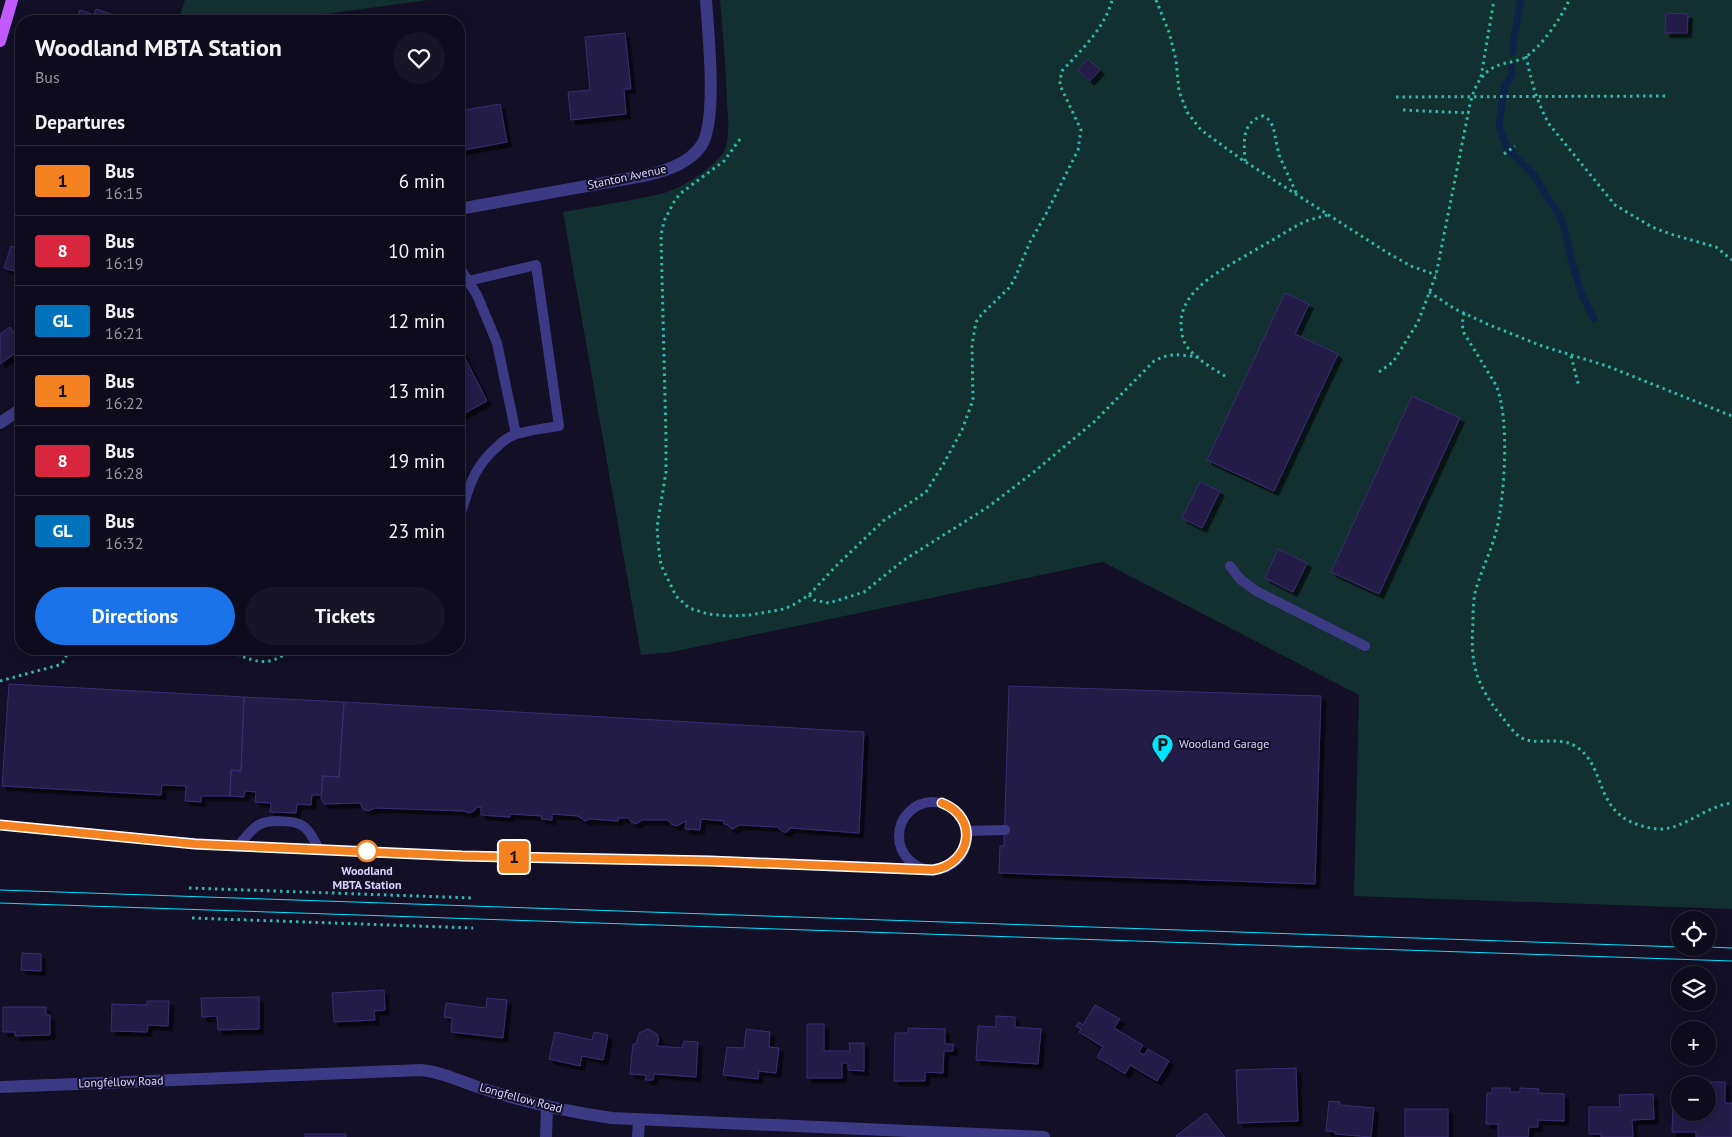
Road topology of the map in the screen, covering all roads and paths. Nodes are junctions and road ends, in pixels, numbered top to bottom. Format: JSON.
{"nodes":[{"id":1,"x":12,"y":0,"type":"edge"},
{"id":2,"x":706,"y":0,"type":"edge"},
{"id":3,"x":1112,"y":0,"type":"edge"},
{"id":4,"x":1156,"y":0,"type":"edge"},
{"id":5,"x":1494,"y":0,"type":"edge"},
{"id":6,"x":1569,"y":0,"type":"edge"},
{"id":7,"x":0,"y":41,"type":"edge"},
{"id":8,"x":1526,"y":56,"type":"junction"},
{"id":9,"x":1481,"y":77,"type":"junction"},
{"id":10,"x":1668,"y":96,"type":"dead end"},
{"id":11,"x":1396,"y":97,"type":"dead end"},
{"id":12,"x":1403,"y":110,"type":"dead end"},
{"id":13,"x":1469,"y":113,"type":"junction"},
{"id":14,"x":740,"y":139,"type":"dead end"},
{"id":15,"x":1515,"y":146,"type":"dead end"},
{"id":16,"x":1504,"y":154,"type":"dead end"},
{"id":17,"x":1245,"y":162,"type":"junction"},
{"id":18,"x":1298,"y":195,"type":"junction"},
{"id":19,"x":465,"y":208,"type":"edge"},
{"id":20,"x":1328,"y":215,"type":"junction"},
{"id":21,"x":1732,"y":260,"type":"edge"},
{"id":22,"x":1436,"y":275,"type":"junction"},
{"id":23,"x":465,"y":276,"type":"edge"},
{"id":24,"x":468,"y":281,"type":"junction"},
{"id":25,"x":1430,"y":292,"type":"junction"},
{"id":26,"x":1464,"y":314,"type":"junction"},
{"id":27,"x":1571,"y":355,"type":"junction"},
{"id":28,"x":1199,"y":357,"type":"junction"},
{"id":29,"x":1379,"y":372,"type":"dead end"},
{"id":30,"x":1225,"y":376,"type":"dead end"},
{"id":31,"x":1579,"y":387,"type":"dead end"},
{"id":32,"x":15,"y":413,"type":"edge"},
{"id":33,"x":1732,"y":416,"type":"edge"},
{"id":34,"x":0,"y":423,"type":"edge"},
{"id":35,"x":516,"y":434,"type":"junction"},
{"id":36,"x":465,"y":500,"type":"edge"},
{"id":37,"x":1230,"y":566,"type":"dead end"},
{"id":38,"x":809,"y":594,"type":"junction"},
{"id":39,"x":1365,"y":646,"type":"dead end"},
{"id":40,"x":66,"y":655,"type":"edge"},
{"id":41,"x":240,"y":655,"type":"edge"},
{"id":42,"x":284,"y":655,"type":"edge"},
{"id":43,"x":0,"y":681,"type":"edge"},
{"id":44,"x":1732,"y":802,"type":"edge"},
{"id":45,"x":0,"y":824,"type":"edge"},
{"id":46,"x":1004,"y":830,"type":"dead end"},
{"id":47,"x":966,"y":831,"type":"junction"},
{"id":48,"x":238,"y":846,"type":"junction"},
{"id":49,"x":319,"y":849,"type":"junction"},
{"id":50,"x":926,"y":869,"type":"junction"},
{"id":51,"x":189,"y":888,"type":"dead end"},
{"id":52,"x":474,"y":898,"type":"dead end"},
{"id":53,"x":192,"y":918,"type":"dead end"},
{"id":54,"x":473,"y":928,"type":"dead end"},
{"id":55,"x":0,"y":1087,"type":"edge"},
{"id":56,"x":548,"y":1107,"type":"junction"},
{"id":57,"x":639,"y":1120,"type":"junction"},
{"id":58,"x":917,"y":1135,"type":"edge"},
{"id":59,"x":546,"y":1137,"type":"edge"},
{"id":60,"x":638,"y":1137,"type":"edge"},
{"id":61,"x":1044,"y":1137,"type":"edge"}],
"edges":[{"from":1,"to":7,"type":"main road"},
{"from":2,"to":19,"type":"street","name":"Stanton Avenue"},
{"from":3,"to":38,"type":"path"},
{"from":4,"to":17,"type":"path"},
{"from":5,"to":9,"type":"path"},
{"from":6,"to":8,"type":"path"},
{"from":8,"to":9,"type":"path"},
{"from":8,"to":21,"type":"path"},
{"from":9,"to":13,"type":"path"},
{"from":10,"to":11,"type":"path","bridge":true},
{"from":12,"to":13,"type":"path"},
{"from":13,"to":22,"type":"path"},
{"from":14,"to":38,"type":"path"},
{"from":15,"to":16,"type":"path"},
{"from":17,"to":18,"type":"path"},
{"from":17,"to":18,"type":"path"},
{"from":18,"to":20,"type":"path"},
{"from":20,"to":22,"type":"path"},
{"from":20,"to":28,"type":"path"},
{"from":22,"to":25,"type":"path"},
{"from":23,"to":24,"type":"lane"},
{"from":24,"to":35,"type":"lane"},
{"from":24,"to":35,"type":"lane"},
{"from":25,"to":26,"type":"path"},
{"from":25,"to":29,"type":"path"},
{"from":26,"to":27,"type":"path"},
{"from":26,"to":44,"type":"path"},
{"from":27,"to":31,"type":"path"},
{"from":27,"to":33,"type":"path"},
{"from":28,"to":30,"type":"path"},
{"from":28,"to":38,"type":"path"},
{"from":32,"to":34,"type":"street"},
{"from":35,"to":36,"type":"lane"},
{"from":37,"to":39,"type":"lane"},
{"from":40,"to":43,"type":"path"},
{"from":41,"to":42,"type":"path"},
{"from":45,"to":48,"type":"lane"},
{"from":46,"to":47,"type":"lane"},
{"from":47,"to":50,"type":"lane"},
{"from":47,"to":50,"type":"lane"},
{"from":48,"to":49,"type":"lane"},
{"from":48,"to":49,"type":"lane"},
{"from":49,"to":50,"type":"lane"},
{"from":51,"to":52,"type":"path"},
{"from":53,"to":54,"type":"path"},
{"from":55,"to":56,"type":"street","name":"Longfellow Road"},
{"from":56,"to":57,"type":"street","name":"Longfellow Road"},
{"from":56,"to":59,"type":"street"},
{"from":57,"to":58,"type":"street","name":"Longfellow Road"},
{"from":57,"to":60,"type":"street"},
{"from":58,"to":61,"type":"street","name":"Longfellow Road"}]}
